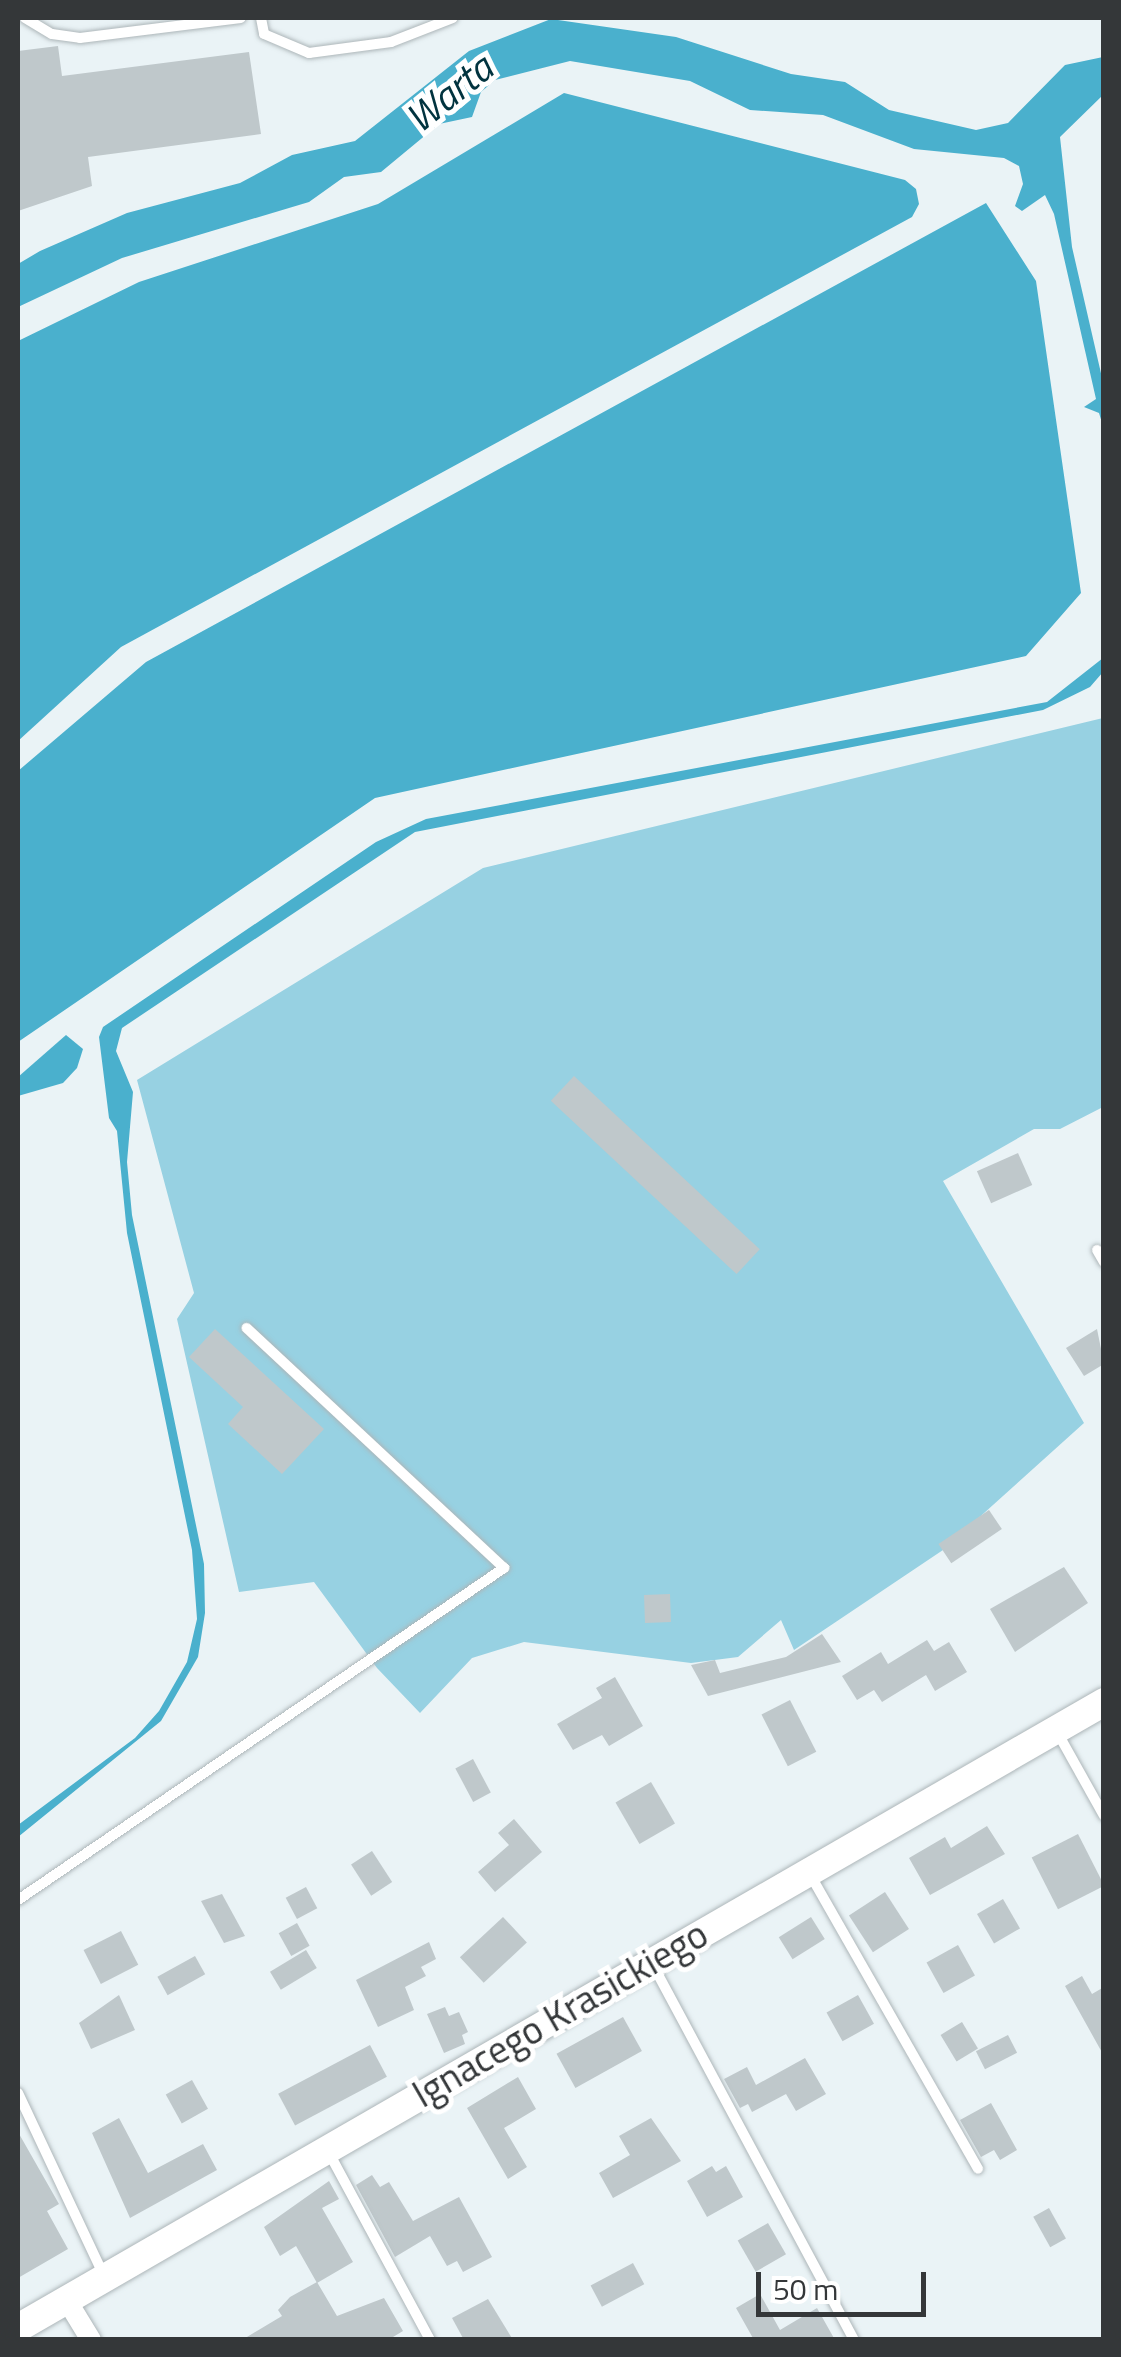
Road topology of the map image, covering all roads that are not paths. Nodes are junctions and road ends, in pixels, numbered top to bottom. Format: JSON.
{"nodes":[{"id":1,"x":25,"y":18,"type":"edge"},
{"id":2,"x":241,"y":18,"type":"edge"},
{"id":3,"x":261,"y":18,"type":"edge"},
{"id":4,"x":453,"y":18,"type":"edge"},
{"id":5,"x":1096,"y":1250,"type":"dead end"},
{"id":6,"x":1104,"y":1262,"type":"edge"},
{"id":7,"x":247,"y":1328,"type":"dead end"},
{"id":8,"x":1104,"y":1702,"type":"edge"},
{"id":9,"x":1056,"y":1729,"type":"junction"},
{"id":10,"x":1104,"y":1816,"type":"edge"},
{"id":11,"x":808,"y":1871,"type":"junction"},
{"id":12,"x":18,"y":1900,"type":"edge"},
{"id":13,"x":651,"y":1962,"type":"junction"},
{"id":14,"x":18,"y":2093,"type":"edge"},
{"id":15,"x":326,"y":2148,"type":"junction"},
{"id":16,"x":978,"y":2169,"type":"dead end"},
{"id":17,"x":104,"y":2276,"type":"junction"},
{"id":18,"x":66,"y":2299,"type":"junction"},
{"id":19,"x":18,"y":2328,"type":"edge"},
{"id":20,"x":90,"y":2340,"type":"edge"},
{"id":21,"x":430,"y":2340,"type":"edge"},
{"id":22,"x":854,"y":2340,"type":"edge"}],
"edges":[{"from":1,"to":2,"type":"lane"},
{"from":3,"to":4,"type":"lane"},
{"from":5,"to":6,"type":"lane"},
{"from":7,"to":12,"type":"lane"},
{"from":8,"to":9,"type":"street","name":"Ignacego Krasickiego"},
{"from":9,"to":10,"type":"lane"},
{"from":9,"to":11,"type":"street","name":"Ignacego Krasickiego"},
{"from":11,"to":13,"type":"street","name":"Ignacego Krasickiego"},
{"from":11,"to":16,"type":"lane"},
{"from":13,"to":15,"type":"street","name":"Ignacego Krasickiego"},
{"from":13,"to":22,"type":"lane"},
{"from":14,"to":17,"type":"lane"},
{"from":15,"to":17,"type":"street","name":"Ignacego Krasickiego"},
{"from":15,"to":21,"type":"lane"},
{"from":17,"to":18,"type":"street","name":"Ignacego Krasickiego"},
{"from":18,"to":19,"type":"street","name":"Ignacego Krasickiego"},
{"from":18,"to":20,"type":"street"}]}
